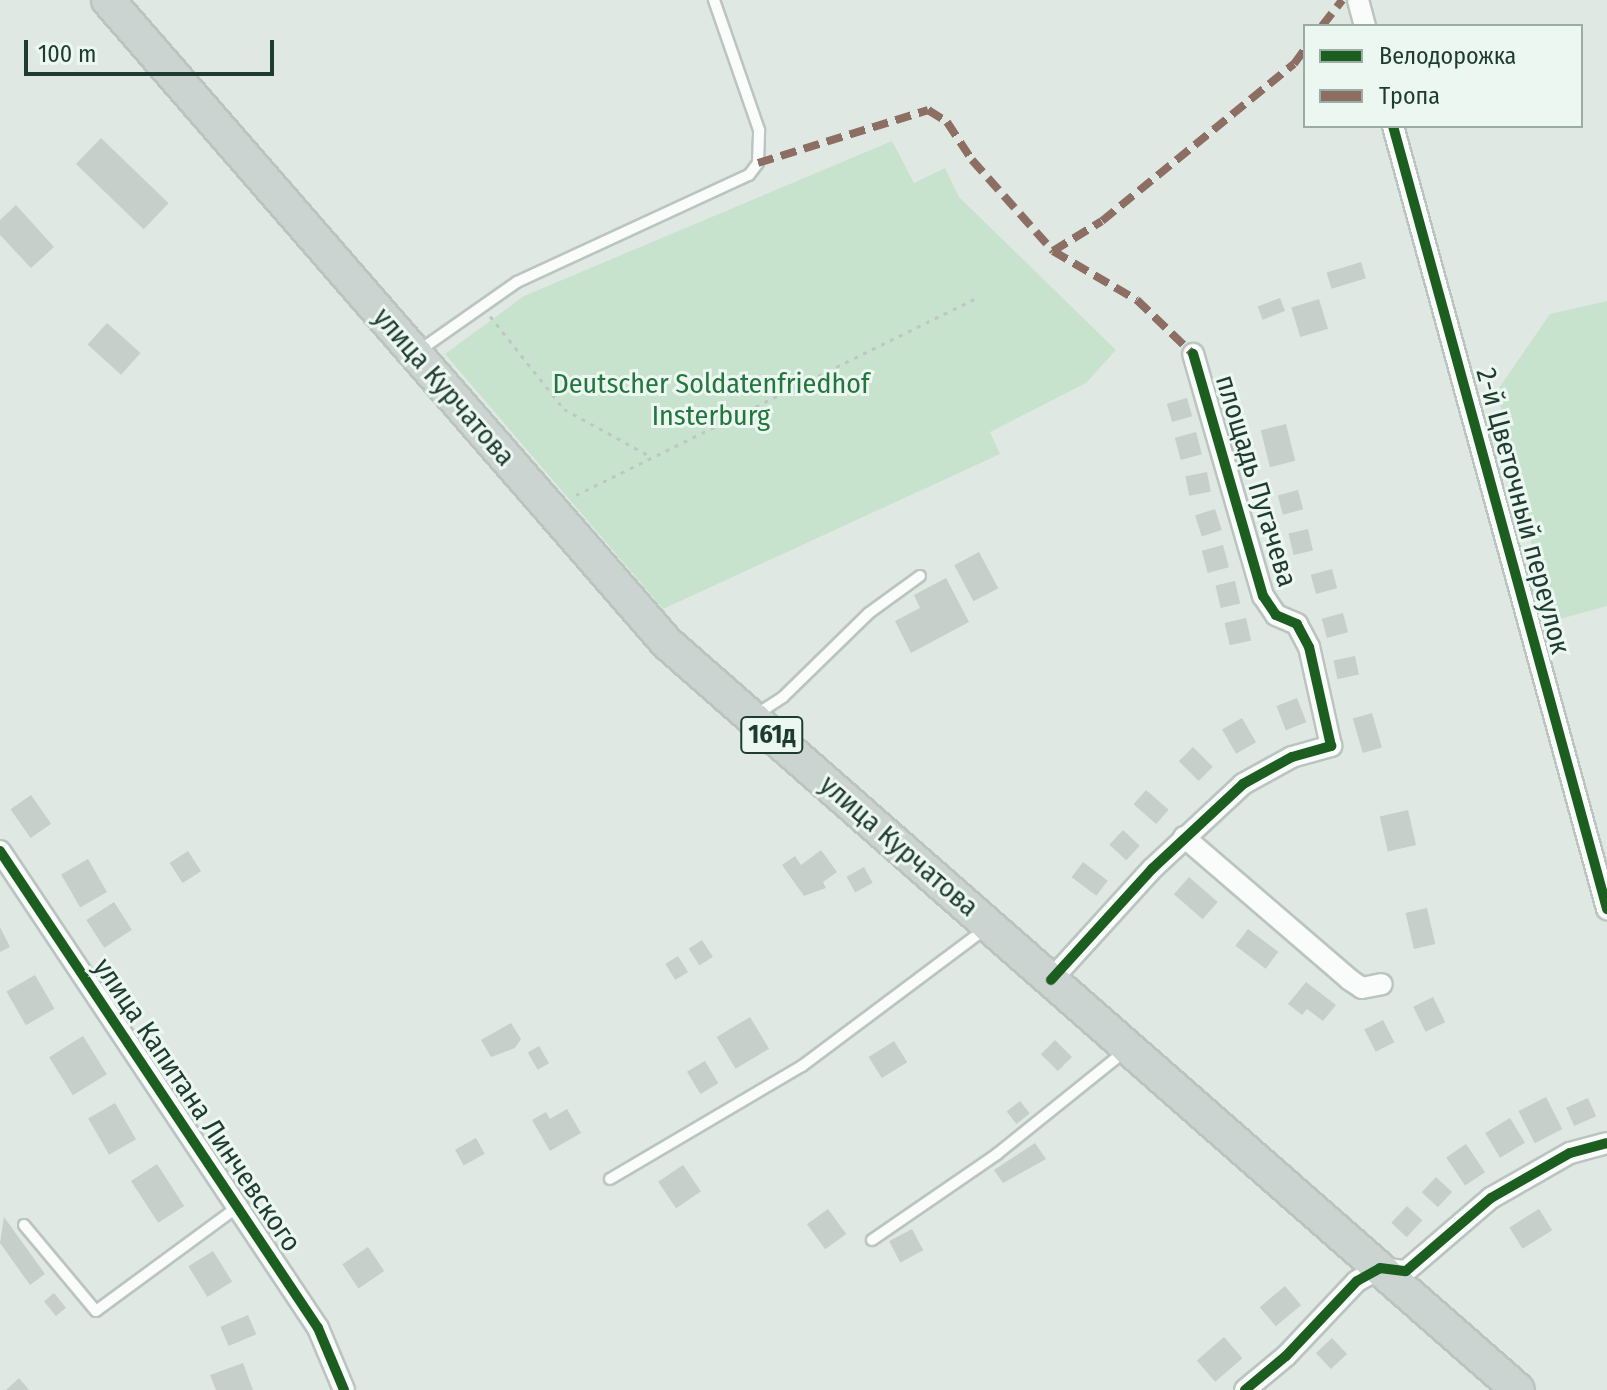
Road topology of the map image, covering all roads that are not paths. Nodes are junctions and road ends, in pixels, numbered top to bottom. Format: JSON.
{"nodes":[{"id":1,"x":108,"y":0,"type":"edge"},
{"id":2,"x":714,"y":0,"type":"edge"},
{"id":3,"x":1358,"y":0,"type":"edge"},
{"id":4,"x":1364,"y":24,"type":"edge"},
{"id":5,"x":1394,"y":128,"type":"edge"},
{"id":6,"x":415,"y":354,"type":"junction"},
{"id":7,"x":1193,"y":354,"type":"dead end"},
{"id":8,"x":920,"y":576,"type":"dead end"},
{"id":9,"x":752,"y":717,"type":"junction"},
{"id":10,"x":1184,"y":837,"type":"junction"},
{"id":11,"x":0,"y":851,"type":"edge"},
{"id":12,"x":1607,"y":909,"type":"edge"},
{"id":13,"x":990,"y":926,"type":"junction"},
{"id":14,"x":1051,"y":980,"type":"junction"},
{"id":15,"x":1382,"y":984,"type":"dead end"},
{"id":16,"x":1129,"y":1048,"type":"junction"},
{"id":17,"x":1607,"y":1143,"type":"edge"},
{"id":18,"x":610,"y":1179,"type":"dead end"},
{"id":19,"x":236,"y":1208,"type":"junction"},
{"id":20,"x":24,"y":1225,"type":"dead end"},
{"id":21,"x":872,"y":1240,"type":"dead end"},
{"id":22,"x":1380,"y":1268,"type":"junction"},
{"id":23,"x":344,"y":1390,"type":"edge"},
{"id":24,"x":1245,"y":1390,"type":"edge"},
{"id":25,"x":1518,"y":1390,"type":"edge"}],
"edges":[{"from":1,"to":6,"type":"main road","name":"улица Курчатова","number":"161д"},
{"from":2,"to":6,"type":"lane"},
{"from":3,"to":4,"type":"street"},
{"from":5,"to":12,"type":"street","name":"2-й Цветочный переулок"},
{"from":6,"to":9,"type":"main road","name":"улица Курчатова","number":"161д"},
{"from":7,"to":10,"type":"street","name":"площадь Пугачева"},
{"from":8,"to":9,"type":"lane"},
{"from":9,"to":13,"type":"main road","name":"улица Курчатова","number":"161д"},
{"from":10,"to":14,"type":"street"},
{"from":10,"to":15,"type":"street"},
{"from":11,"to":19,"type":"street","name":"улица Капитана Линчевского"},
{"from":13,"to":14,"type":"main road","name":"улица Курчатова","number":"161д"},
{"from":13,"to":18,"type":"lane"},
{"from":14,"to":16,"type":"main road","name":"улица Курчатова","number":"161д"},
{"from":16,"to":21,"type":"lane"},
{"from":16,"to":22,"type":"main road","name":"улица Курчатова","number":"161д"},
{"from":17,"to":22,"type":"street"},
{"from":19,"to":20,"type":"lane"},
{"from":19,"to":23,"type":"street","name":"улица Капитана Линчевского"},
{"from":22,"to":24,"type":"street"},
{"from":22,"to":25,"type":"main road","name":"улица Курчатова","number":"161д"}]}
